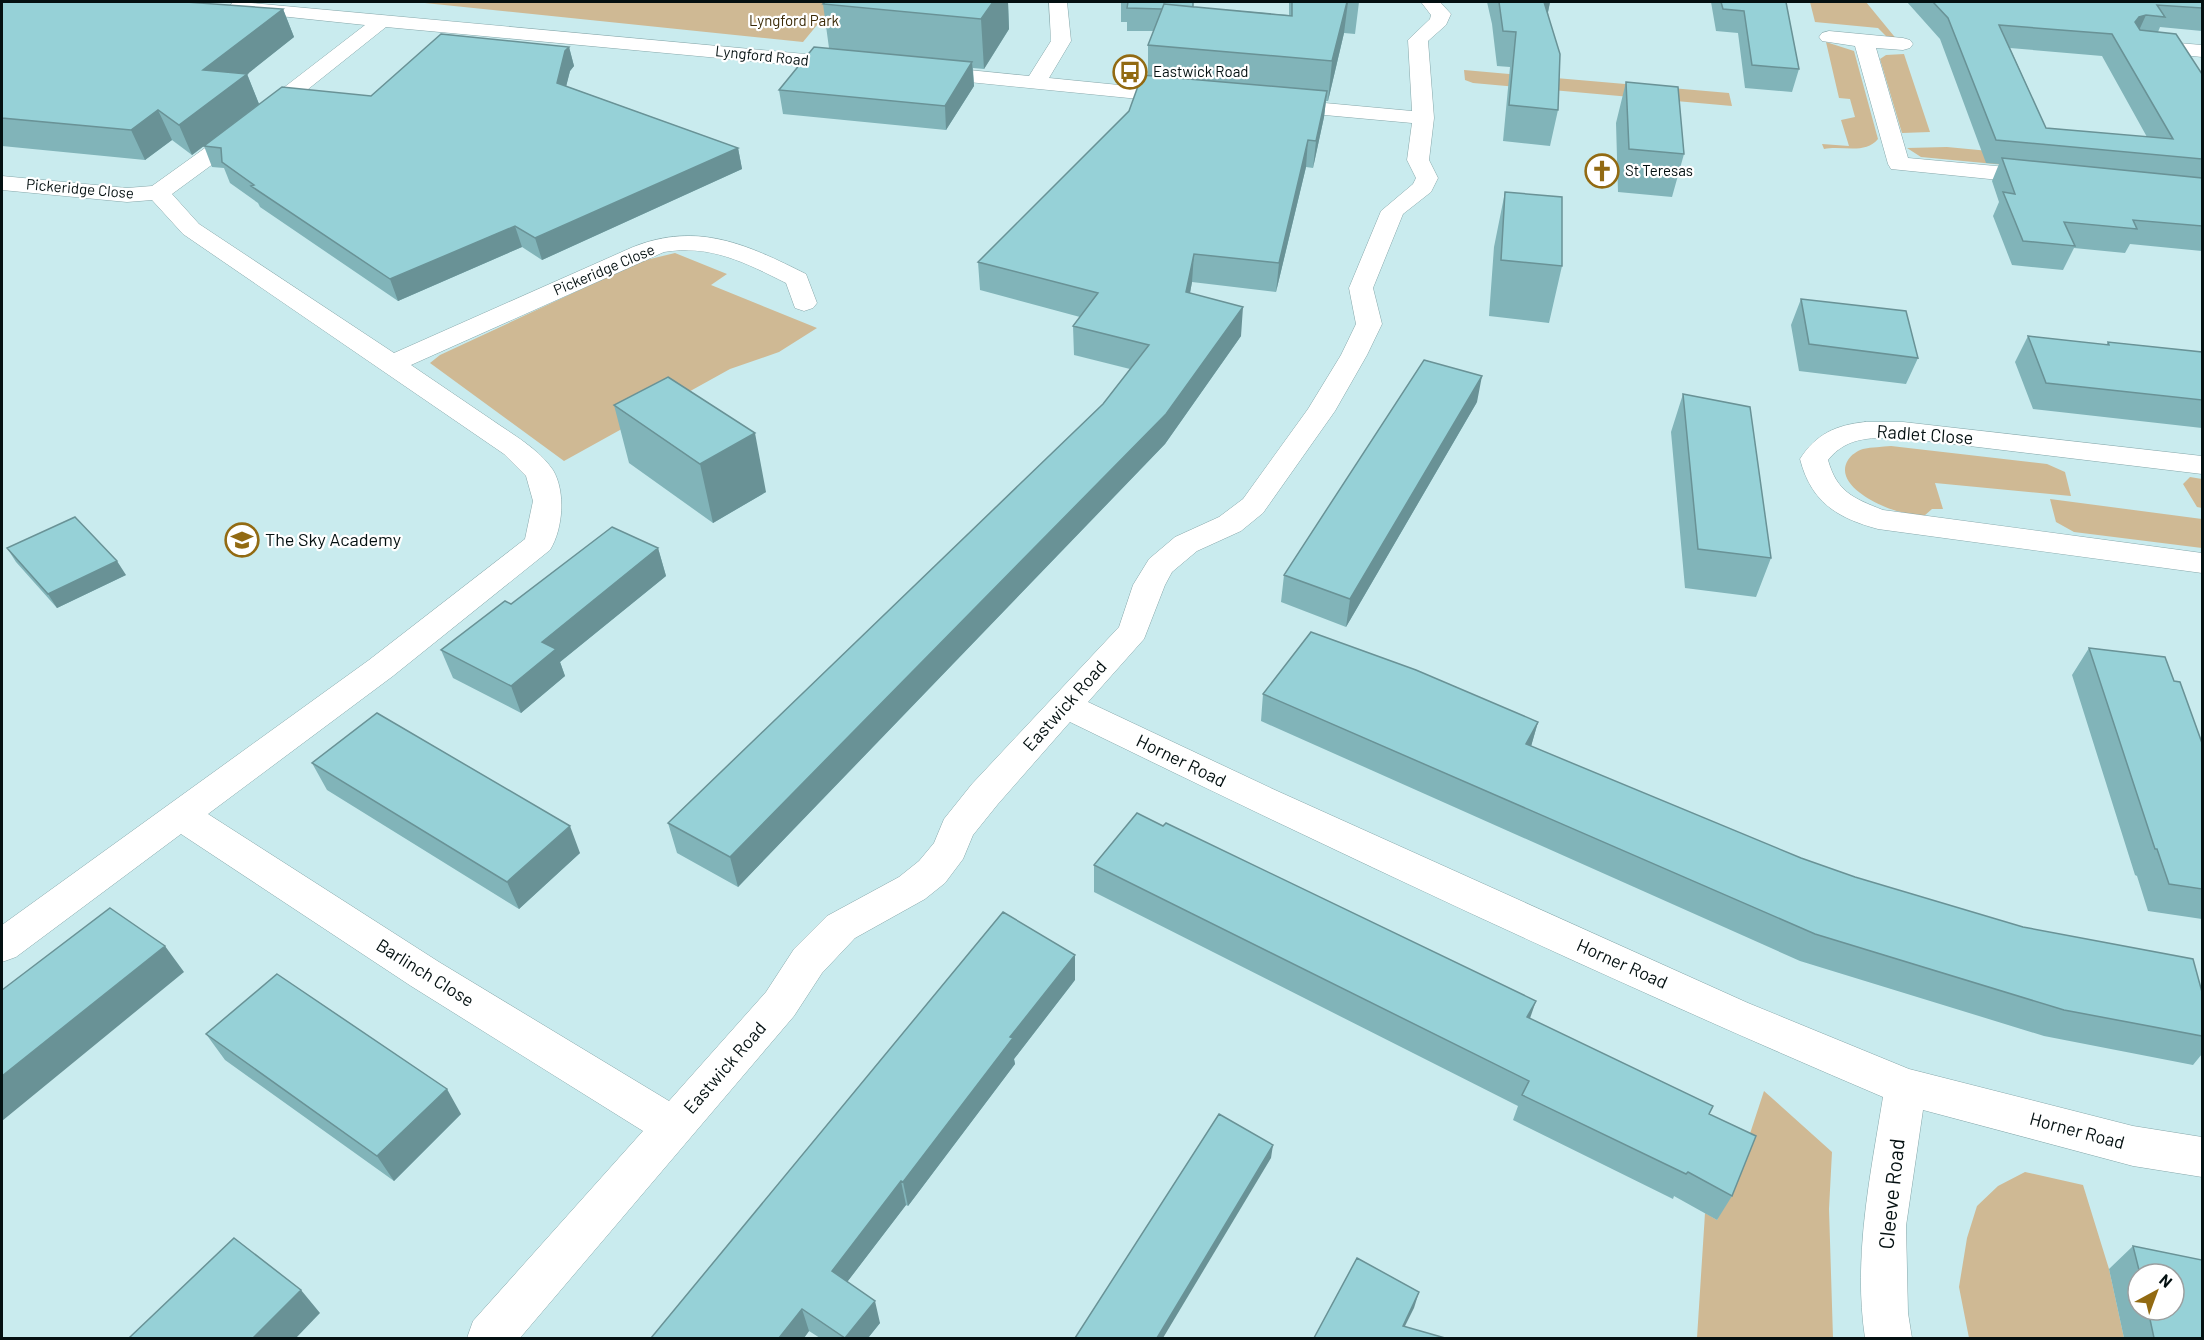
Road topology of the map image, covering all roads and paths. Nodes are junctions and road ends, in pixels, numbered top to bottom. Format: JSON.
{"nodes":[{"id":1,"x":1058,"y":2,"type":"edge"},
{"id":2,"x":1430,"y":2,"type":"edge"},
{"id":3,"x":217,"y":5,"type":"edge"},
{"id":4,"x":384,"y":19,"type":"junction"},
{"id":5,"x":1828,"y":37,"type":"dead end"},
{"id":6,"x":1864,"y":41,"type":"junction"},
{"id":7,"x":1903,"y":44,"type":"dead end"},
{"id":8,"x":2137,"y":45,"type":"edge"},
{"id":9,"x":2202,"y":51,"type":"edge"},
{"id":10,"x":864,"y":66,"type":"edge"},
{"id":11,"x":910,"y":70,"type":"edge"},
{"id":12,"x":1036,"y":82,"type":"junction"},
{"id":13,"x":1203,"y":99,"type":"edge"},
{"id":14,"x":1259,"y":103,"type":"edge"},
{"id":15,"x":1423,"y":118,"type":"junction"},
{"id":16,"x":2061,"y":179,"type":"edge"},
{"id":17,"x":2,"y":183,"type":"edge"},
{"id":18,"x":158,"y":193,"type":"junction"},
{"id":19,"x":804,"y":303,"type":"dead end"},
{"id":20,"x":392,"y":364,"type":"junction"},
{"id":21,"x":2202,"y":465,"type":"edge"},
{"id":22,"x":2197,"y":563,"type":"edge"},
{"id":23,"x":2202,"y":590,"type":"edge"},
{"id":24,"x":1066,"y":706,"type":"junction"},
{"id":25,"x":179,"y":814,"type":"junction"},
{"id":26,"x":2,"y":946,"type":"edge"},
{"id":27,"x":1905,"y":1087,"type":"junction"},
{"id":28,"x":674,"y":1127,"type":"junction"},
{"id":29,"x":2202,"y":1157,"type":"edge"},
{"id":30,"x":490,"y":1338,"type":"edge"},
{"id":31,"x":1888,"y":1338,"type":"edge"}],
"edges":[{"from":1,"to":12,"type":"street"},
{"from":2,"to":15,"type":"street","name":"Eastwick Road"},
{"from":3,"to":4,"type":"street","name":"Lyngford Road"},
{"from":4,"to":10,"type":"street","name":"Lyngford Road"},
{"from":4,"to":18,"type":"street","name":"Pickeridge Close"},
{"from":5,"to":6,"type":"street"},
{"from":6,"to":7,"type":"street"},
{"from":6,"to":16,"type":"street"},
{"from":8,"to":9,"type":"street"},
{"from":11,"to":12,"type":"street"},
{"from":12,"to":13,"type":"street"},
{"from":14,"to":15,"type":"street"},
{"from":15,"to":24,"type":"street","name":"Eastwick Road"},
{"from":17,"to":18,"type":"street","name":"Pickeridge Close"},
{"from":18,"to":20,"type":"street","name":"Pickeridge Close"},
{"from":19,"to":20,"type":"street","name":"Pickeridge Close"},
{"from":20,"to":25,"type":"street","name":"Pickeridge Close"},
{"from":21,"to":22,"type":"street","name":"Radlet Close"},
{"from":22,"to":23,"type":"street","name":"Radlet Close"},
{"from":24,"to":27,"type":"street","name":"Horner Road"},
{"from":24,"to":28,"type":"street","name":"Eastwick Road"},
{"from":25,"to":26,"type":"street"},
{"from":25,"to":28,"type":"street","name":"Barlinch Close"},
{"from":27,"to":29,"type":"street","name":"Horner Road"},
{"from":27,"to":31,"type":"street","name":"Cleeve Road"},
{"from":28,"to":30,"type":"street","name":"Eastwick Road"}]}
